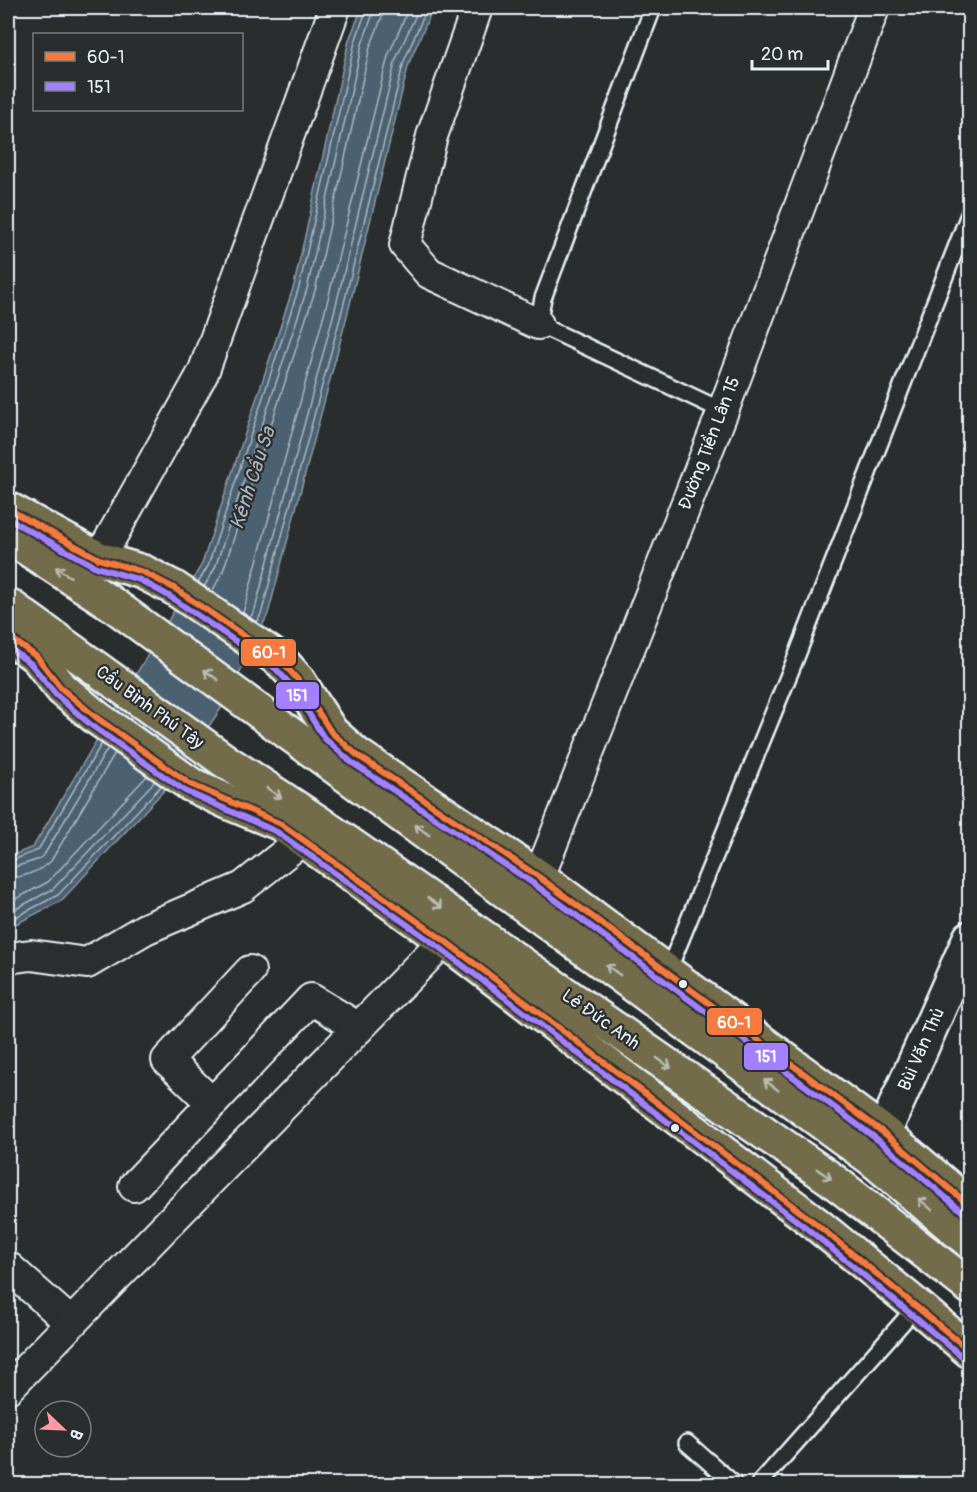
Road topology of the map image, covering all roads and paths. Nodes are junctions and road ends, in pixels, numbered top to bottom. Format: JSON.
{"nodes":[{"id":1,"x":335,"y":8,"type":"edge"},
{"id":2,"x":477,"y":8,"type":"edge"},
{"id":3,"x":653,"y":8,"type":"edge"},
{"id":4,"x":874,"y":8,"type":"edge"},
{"id":5,"x":969,"y":212,"type":"edge"},
{"id":6,"x":538,"y":324,"type":"junction"},
{"id":7,"x":723,"y":411,"type":"junction"},
{"id":8,"x":8,"y":509,"type":"edge"},
{"id":9,"x":8,"y":536,"type":"edge"},
{"id":10,"x":99,"y":559,"type":"junction"},
{"id":11,"x":8,"y":605,"type":"edge"},
{"id":12,"x":8,"y":636,"type":"edge"},
{"id":13,"x":225,"y":761,"type":"joint"},
{"id":14,"x":311,"y":832,"type":"junction"},
{"id":15,"x":539,"y":877,"type":"junction"},
{"id":16,"x":454,"y":932,"type":"junction"},
{"id":17,"x":969,"y":938,"type":"edge"},
{"id":18,"x":8,"y":958,"type":"edge"},
{"id":19,"x":250,"y":971,"type":"dead end"},
{"id":20,"x":668,"y":971,"type":"junction"},
{"id":21,"x":360,"y":1028,"type":"junction"},
{"id":22,"x":212,"y":1103,"type":"junction"},
{"id":23,"x":878,"y":1146,"type":"junction"},
{"id":24,"x":134,"y":1186,"type":"dead end"},
{"id":25,"x":969,"y":1206,"type":"edge"},
{"id":26,"x":969,"y":1242,"type":"edge"},
{"id":27,"x":8,"y":1267,"type":"edge"},
{"id":28,"x":960,"y":1279,"type":"edge"},
{"id":29,"x":918,"y":1306,"type":"junction"},
{"id":30,"x":71,"y":1323,"type":"junction"},
{"id":31,"x":969,"y":1352,"type":"edge"},
{"id":32,"x":8,"y":1388,"type":"edge"},
{"id":33,"x":687,"y":1443,"type":"dead end"},
{"id":34,"x":734,"y":1485,"type":"edge"},
{"id":35,"x":759,"y":1485,"type":"edge"}],
"edges":[{"from":1,"to":10,"type":"street"},
{"from":2,"to":6,"type":"street"},
{"from":3,"to":6,"type":"lane"},
{"from":4,"to":7,"type":"street","name":"Đường Tiền Lân 15"},
{"from":5,"to":20,"type":"lane"},
{"from":6,"to":7,"type":"lane"},
{"from":7,"to":15,"type":"street","name":"Đường Tiền Lân 15"},
{"from":8,"to":10,"type":"highway"},
{"from":23,"to":9,"type":"highway","one_way":true},
{"from":10,"to":15,"type":"highway"},
{"from":11,"to":13,"type":"highway","name":"Cầu Bình Phú Tây"},
{"from":12,"to":14,"type":"highway","name":"Lê Đức Anh"},
{"from":13,"to":14,"type":"highway","name":"Lê Đức Anh","one_way":true},
{"from":14,"to":16,"type":"highway","name":"Lê Đức Anh","one_way":true},
{"from":14,"to":18,"type":"street"},
{"from":15,"to":20,"type":"highway"},
{"from":16,"to":21,"type":"street"},
{"from":16,"to":28,"type":"highway","name":"Lê Đức Anh","one_way":true},
{"from":16,"to":29,"type":"highway","name":"Lê Đức Anh"},
{"from":17,"to":23,"type":"street","name":"Bùi Văn Thủ"},
{"from":19,"to":22,"type":"street"},
{"from":20,"to":23,"type":"highway"},
{"from":21,"to":22,"type":"street"},
{"from":21,"to":30,"type":"street"},
{"from":22,"to":24,"type":"street"},
{"from":23,"to":25,"type":"highway"},
{"from":26,"to":23,"type":"highway","one_way":true},
{"from":27,"to":30,"type":"street"},
{"from":28,"to":29,"type":"highway"},
{"from":29,"to":31,"type":"highway","name":"Lê Đức Anh"},
{"from":29,"to":35,"type":"lane"},
{"from":30,"to":32,"type":"street"},
{"from":33,"to":34,"type":"lane"}]}
